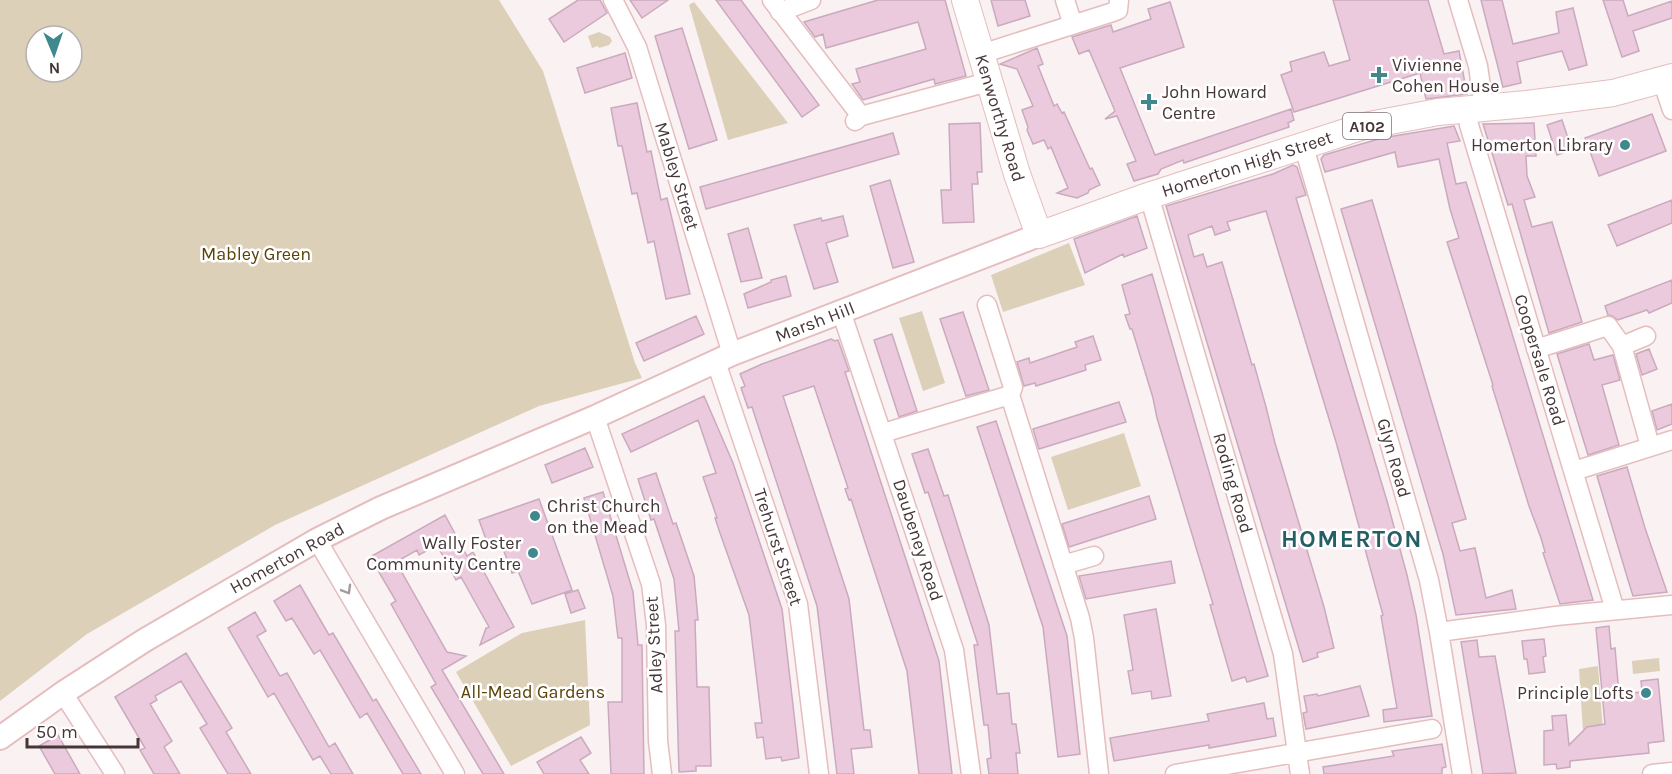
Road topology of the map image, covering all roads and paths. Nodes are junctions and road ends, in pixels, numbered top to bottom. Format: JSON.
{"nodes":[{"id":1,"x":613,"y":0,"type":"edge"},
{"id":2,"x":811,"y":0,"type":"edge"},
{"id":3,"x":965,"y":0,"type":"edge"},
{"id":4,"x":1065,"y":0,"type":"edge"},
{"id":5,"x":1458,"y":0,"type":"edge"},
{"id":6,"x":1119,"y":1,"type":"edge"},
{"id":7,"x":776,"y":6,"type":"edge"},
{"id":8,"x":1073,"y":25,"type":"junction"},
{"id":9,"x":981,"y":54,"type":"junction"},
{"id":10,"x":1667,"y":78,"type":"edge"},
{"id":11,"x":988,"y":82,"type":"junction"},
{"id":12,"x":1475,"y":108,"type":"junction"},
{"id":13,"x":1672,"y":110,"type":"edge"},
{"id":14,"x":1304,"y":147,"type":"junction"},
{"id":15,"x":1148,"y":196,"type":"junction"},
{"id":16,"x":1039,"y":235,"type":"junction"},
{"id":17,"x":987,"y":304,"type":"dead end"},
{"id":18,"x":841,"y":311,"type":"junction"},
{"id":19,"x":1646,"y":336,"type":"dead end"},
{"id":20,"x":1622,"y":346,"type":"junction"},
{"id":21,"x":1536,"y":349,"type":"junction"},
{"id":22,"x":724,"y":358,"type":"junction"},
{"id":23,"x":1010,"y":395,"type":"junction"},
{"id":24,"x":595,"y":417,"type":"junction"},
{"id":25,"x":883,"y":433,"type":"junction"},
{"id":26,"x":1672,"y":440,"type":"edge"},
{"id":27,"x":1650,"y":446,"type":"junction"},
{"id":28,"x":1574,"y":471,"type":"junction"},
{"id":29,"x":317,"y":540,"type":"junction"},
{"id":30,"x":1094,"y":556,"type":"dead end"},
{"id":31,"x":1063,"y":565,"type":"junction"},
{"id":32,"x":1672,"y":605,"type":"edge"},
{"id":33,"x":1615,"y":610,"type":"junction"},
{"id":34,"x":1439,"y":632,"type":"junction"},
{"id":35,"x":63,"y":693,"type":"junction"},
{"id":36,"x":1432,"y":729,"type":"dead end"},
{"id":37,"x":0,"y":738,"type":"edge"},
{"id":38,"x":1297,"y":752,"type":"junction"},
{"id":39,"x":1672,"y":772,"type":"edge"},
{"id":40,"x":115,"y":774,"type":"edge"},
{"id":41,"x":455,"y":774,"type":"edge"},
{"id":42,"x":662,"y":774,"type":"edge"},
{"id":43,"x":819,"y":774,"type":"edge"},
{"id":44,"x":970,"y":774,"type":"edge"},
{"id":45,"x":1099,"y":774,"type":"edge"},
{"id":46,"x":1176,"y":774,"type":"edge"},
{"id":47,"x":1300,"y":774,"type":"edge"},
{"id":48,"x":1462,"y":774,"type":"edge"},
{"id":49,"x":1652,"y":774,"type":"edge"}],
"edges":[{"from":1,"to":22,"type":"street","name":"Mabley Street"},
{"from":2,"to":7,"type":"street"},
{"from":3,"to":9,"type":"highway","name":"Kenworthy Road"},
{"from":4,"to":8,"type":"street"},
{"from":5,"to":12,"type":"street","name":"Coopersale Road"},
{"from":6,"to":8,"type":"street"},
{"from":7,"to":11,"type":"street"},
{"from":8,"to":9,"type":"street"},
{"from":9,"to":11,"type":"highway","name":"Kenworthy Road"},
{"from":10,"to":12,"type":"highway","name":"Homerton High Street","number":"A102"},
{"from":10,"to":13,"type":"street"},
{"from":11,"to":16,"type":"highway","name":"Kenworthy Road"},
{"from":12,"to":14,"type":"highway","name":"Homerton High Street","number":"A102"},
{"from":12,"to":21,"type":"street","name":"Coopersale Road"},
{"from":14,"to":15,"type":"highway","name":"Homerton High Street","number":"A102"},
{"from":14,"to":34,"type":"street","name":"Glyn Road"},
{"from":15,"to":16,"type":"highway","name":"Homerton High Street","number":"A102"},
{"from":15,"to":38,"type":"street","name":"Roding Road"},
{"from":16,"to":18,"type":"main road","name":"Marsh Hill"},
{"from":17,"to":23,"type":"street"},
{"from":18,"to":22,"type":"main road","name":"Marsh Hill"},
{"from":18,"to":25,"type":"street","name":"Daubeney Road"},
{"from":19,"to":20,"type":"street"},
{"from":20,"to":21,"type":"street"},
{"from":20,"to":27,"type":"street"},
{"from":21,"to":28,"type":"street","name":"Coopersale Road"},
{"from":22,"to":24,"type":"main road","name":"Marsh Hill"},
{"from":22,"to":43,"type":"street","name":"Trehurst Street"},
{"from":23,"to":25,"type":"street"},
{"from":23,"to":31,"type":"street"},
{"from":24,"to":29,"type":"main road","name":"Homerton Road"},
{"from":24,"to":42,"type":"street","name":"Adley Street"},
{"from":25,"to":44,"type":"street","name":"Daubeney Road"},
{"from":26,"to":27,"type":"street"},
{"from":27,"to":28,"type":"street"},
{"from":28,"to":33,"type":"street","name":"Coopersale Road"},
{"from":29,"to":35,"type":"main road","name":"Homerton Road"},
{"from":29,"to":41,"type":"street","one_way":true},
{"from":30,"to":31,"type":"street"},
{"from":31,"to":45,"type":"street"},
{"from":32,"to":33,"type":"street"},
{"from":33,"to":34,"type":"street"},
{"from":34,"to":48,"type":"street","name":"Glyn Road"},
{"from":35,"to":37,"type":"main road","name":"Homerton Road"},
{"from":35,"to":40,"type":"street"},
{"from":36,"to":38,"type":"street"},
{"from":38,"to":46,"type":"street"},
{"from":38,"to":47,"type":"street","name":"Roding Road"},
{"from":39,"to":49,"type":"street"}]}
